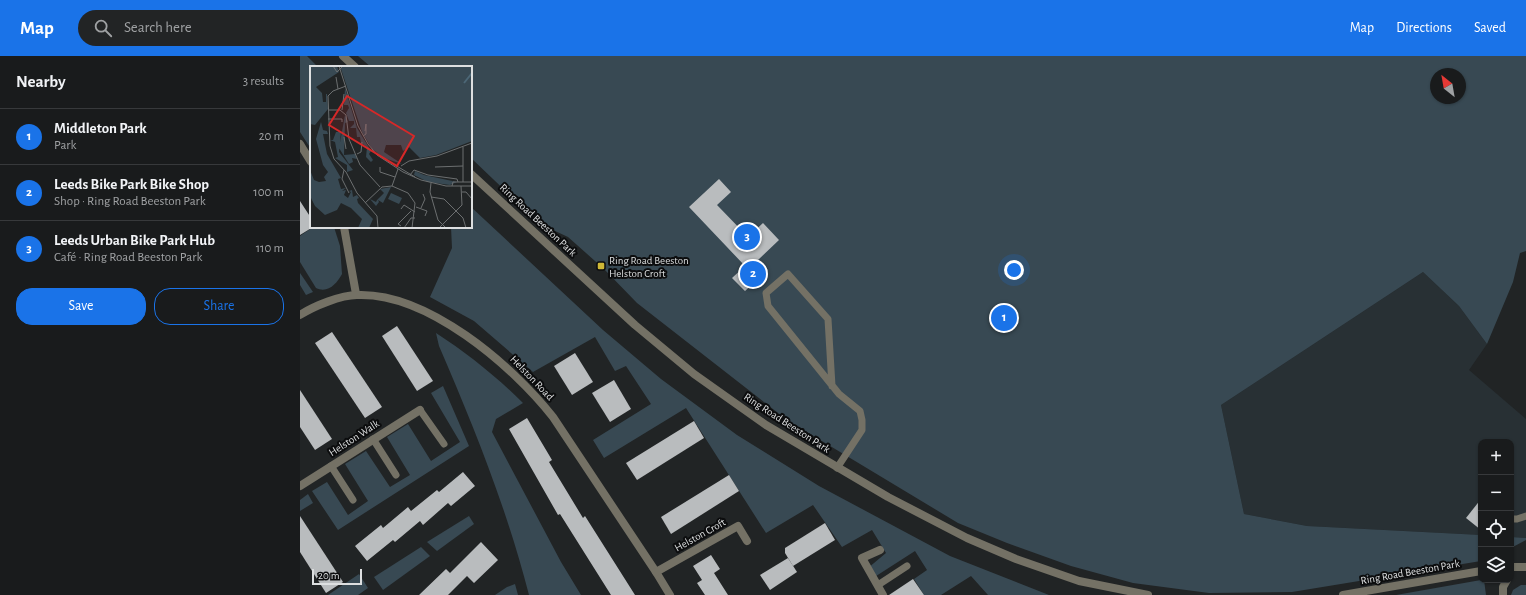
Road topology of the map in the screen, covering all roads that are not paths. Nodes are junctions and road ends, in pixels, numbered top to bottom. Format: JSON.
{"nodes":[{"id":1,"x":343,"y":56,"type":"edge"},
{"id":2,"x":354,"y":66,"type":"edge"},
{"id":3,"x":300,"y":144,"type":"edge"},
{"id":4,"x":310,"y":160,"type":"edge"},
{"id":5,"x":472,"y":175,"type":"edge"},
{"id":6,"x":344,"y":228,"type":"edge"},
{"id":7,"x":356,"y":294,"type":"junction"},
{"id":8,"x":300,"y":314,"type":"edge"},
{"id":9,"x":832,"y":386,"type":"junction"},
{"id":10,"x":420,"y":410,"type":"joint"},
{"id":11,"x":373,"y":439,"type":"junction"},
{"id":12,"x":444,"y":444,"type":"dead end"},
{"id":13,"x":331,"y":466,"type":"junction"},
{"id":14,"x":837,"y":468,"type":"junction"},
{"id":15,"x":396,"y":475,"type":"dead end"},
{"id":16,"x":300,"y":486,"type":"edge"},
{"id":17,"x":353,"y":500,"type":"dead end"},
{"id":18,"x":1526,"y":516,"type":"edge"},
{"id":19,"x":1514,"y":519,"type":"edge"},
{"id":20,"x":747,"y":541,"type":"dead end"},
{"id":21,"x":880,"y":550,"type":"dead end"},
{"id":22,"x":908,"y":566,"type":"dead end"},
{"id":23,"x":1526,"y":567,"type":"edge"},
{"id":24,"x":1514,"y":569,"type":"edge"},
{"id":25,"x":656,"y":572,"type":"junction"},
{"id":26,"x":1478,"y":572,"type":"edge"},
{"id":27,"x":1505,"y":583,"type":"edge"},
{"id":28,"x":878,"y":585,"type":"junction"},
{"id":29,"x":670,"y":595,"type":"edge"},
{"id":30,"x":883,"y":595,"type":"edge"},
{"id":31,"x":1148,"y":595,"type":"edge"},
{"id":32,"x":1344,"y":595,"type":"edge"},
{"id":33,"x":1503,"y":595,"type":"edge"}],
"edges":[{"from":1,"to":2,"type":"street"},
{"from":3,"to":4,"type":"street"},
{"from":5,"to":14,"type":"street","name":"Ring Road Beeston Park"},
{"from":6,"to":7,"type":"street"},
{"from":7,"to":8,"type":"street","name":"Helston Road"},
{"from":7,"to":25,"type":"street","name":"Helston Road"},
{"from":9,"to":9,"type":"lane"},
{"from":9,"to":14,"type":"lane"},
{"from":10,"to":11,"type":"street","name":"Helston Walk"},
{"from":10,"to":12,"type":"lane"},
{"from":11,"to":13,"type":"street","name":"Helston Walk"},
{"from":11,"to":15,"type":"lane"},
{"from":13,"to":16,"type":"street","name":"Helston Walk"},
{"from":13,"to":17,"type":"lane"},
{"from":14,"to":31,"type":"street","name":"Ring Road Beeston Park"},
{"from":18,"to":19,"type":"lane"},
{"from":20,"to":25,"type":"street","name":"Helston Croft"},
{"from":21,"to":28,"type":"street"},
{"from":22,"to":28,"type":"lane"},
{"from":23,"to":24,"type":"street"},
{"from":25,"to":29,"type":"street","name":"Helston Road"},
{"from":26,"to":32,"type":"street","name":"Ring Road Beeston Park"},
{"from":27,"to":33,"type":"street"},
{"from":28,"to":30,"type":"street"}]}
